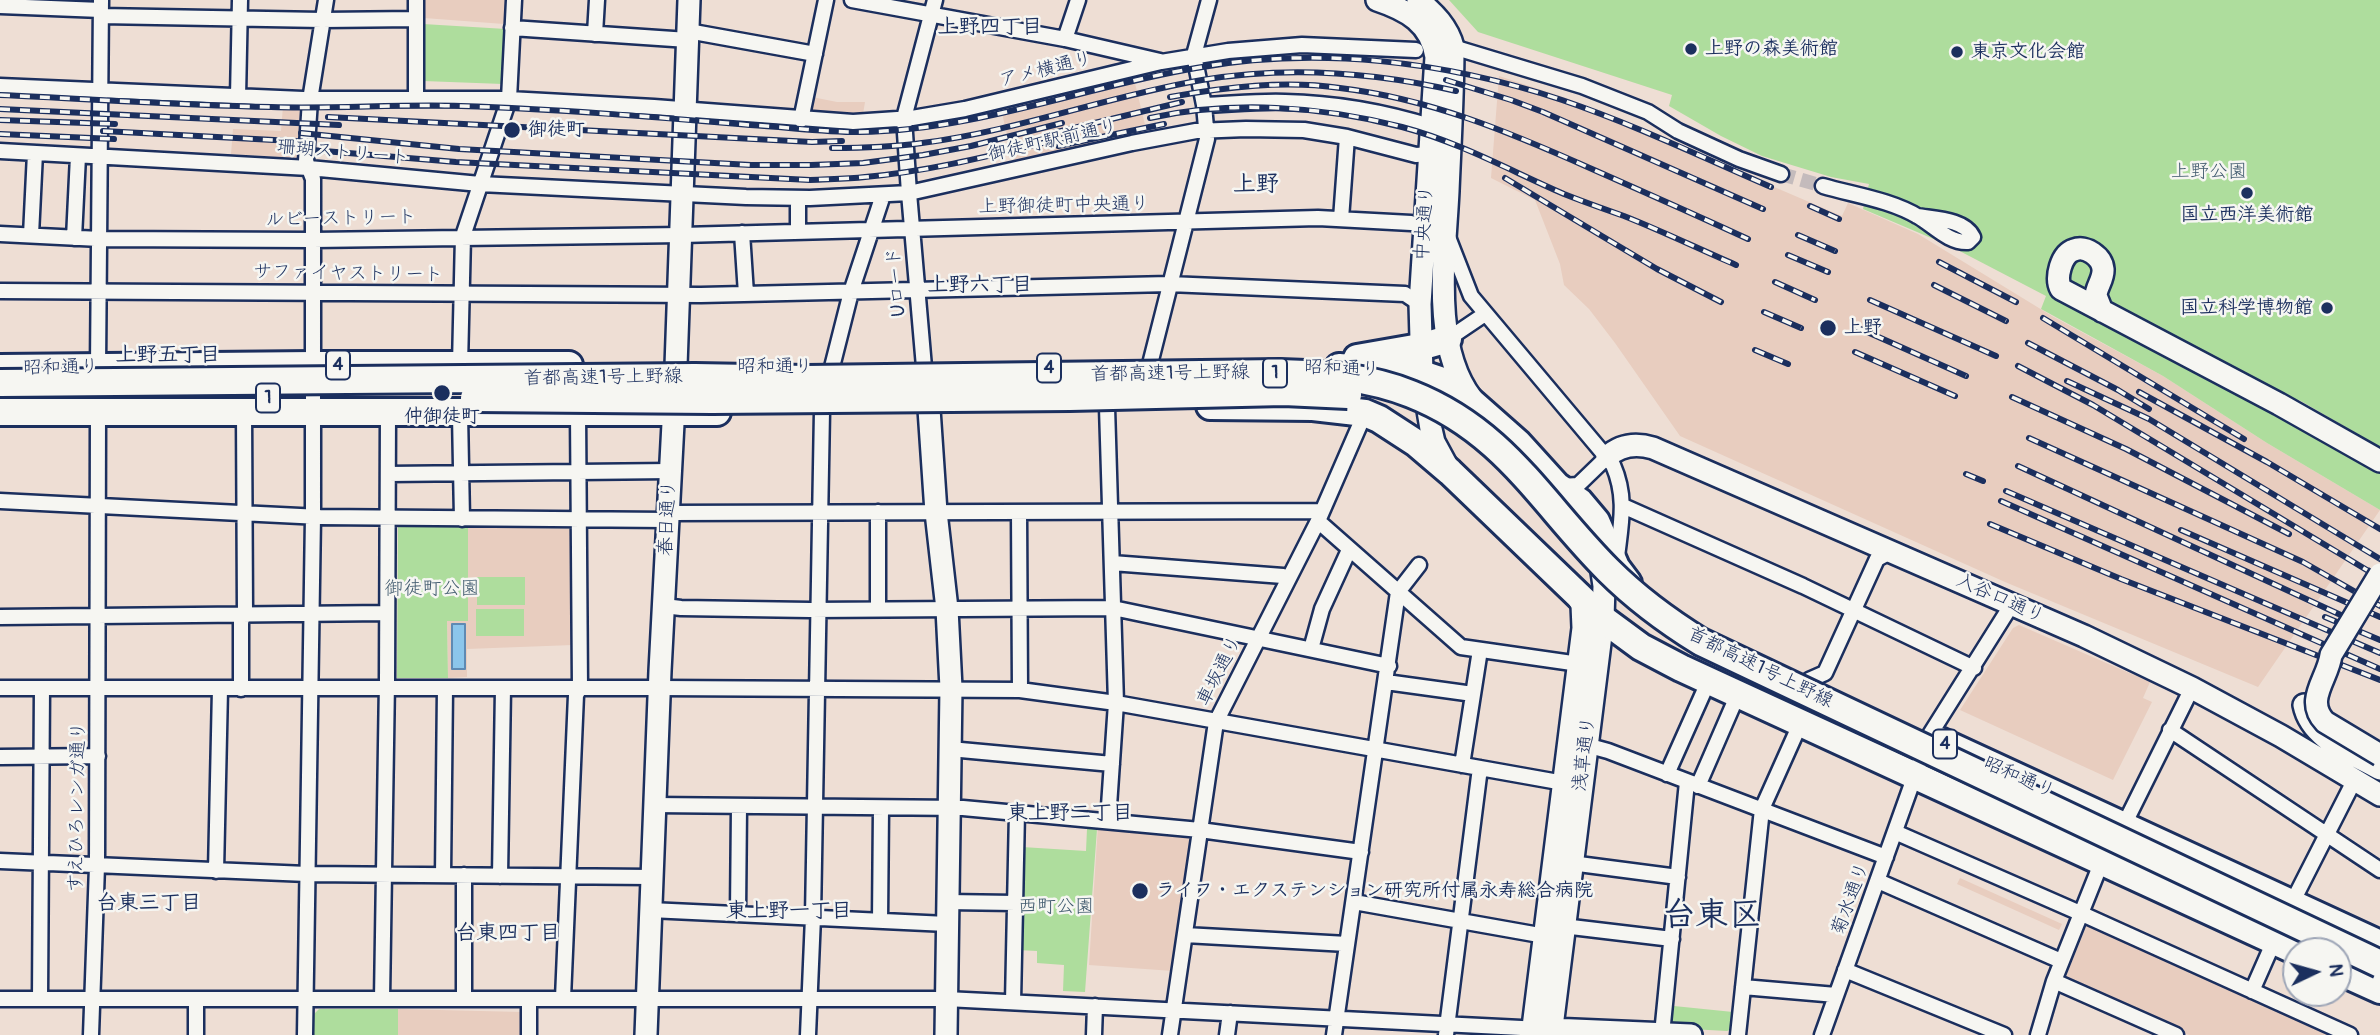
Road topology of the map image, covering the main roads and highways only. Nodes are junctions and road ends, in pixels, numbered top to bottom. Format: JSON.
{"nodes":[{"id":1,"x":689,"y":0,"type":"edge"},
{"id":2,"x":1377,"y":0,"type":"edge"},
{"id":3,"x":1418,"y":0,"type":"edge"},
{"id":4,"x":1435,"y":51,"type":"junction"},
{"id":5,"x":2102,"y":311,"type":"dead end"},
{"id":6,"x":1448,"y":340,"type":"junction"},
{"id":7,"x":1420,"y":347,"type":"junction"},
{"id":8,"x":676,"y":366,"type":"junction"},
{"id":9,"x":1310,"y":367,"type":"junction"},
{"id":10,"x":0,"y":369,"type":"edge"},
{"id":11,"x":1422,"y":374,"type":"junction"},
{"id":12,"x":807,"y":379,"type":"junction"},
{"id":13,"x":0,"y":383,"type":"edge"},
{"id":14,"x":1259,"y":385,"type":"dead end"},
{"id":15,"x":924,"y":389,"type":"junction"},
{"id":16,"x":535,"y":397,"type":"junction"},
{"id":17,"x":0,"y":398,"type":"edge"},
{"id":18,"x":1479,"y":408,"type":"junction"},
{"id":19,"x":0,"y":412,"type":"edge"},
{"id":20,"x":91,"y":413,"type":"junction"},
{"id":21,"x":674,"y":413,"type":"junction"},
{"id":22,"x":1607,"y":457,"type":"road end"},
{"id":23,"x":2380,"y":461,"type":"edge"},
{"id":24,"x":1450,"y":472,"type":"junction"},
{"id":25,"x":1557,"y":486,"type":"junction"},
{"id":26,"x":2380,"y":574,"type":"edge"},
{"id":27,"x":1568,"y":583,"type":"junction"},
{"id":28,"x":1603,"y":619,"type":"junction"},
{"id":29,"x":2331,"y":655,"type":"junction"},
{"id":30,"x":1587,"y":665,"type":"junction"},
{"id":31,"x":2380,"y":755,"type":"edge"},
{"id":32,"x":2380,"y":769,"type":"edge"},
{"id":33,"x":2380,"y":795,"type":"edge"},
{"id":34,"x":1554,"y":931,"type":"junction"},
{"id":35,"x":2291,"y":937,"type":"edge"},
{"id":36,"x":2380,"y":944,"type":"edge"},
{"id":37,"x":2282,"y":945,"type":"edge"},
{"id":38,"x":2380,"y":964,"type":"edge"},
{"id":39,"x":2352,"y":965,"type":"edge"},
{"id":40,"x":2352,"y":977,"type":"edge"},
{"id":41,"x":2380,"y":978,"type":"edge"},
{"id":42,"x":2380,"y":990,"type":"edge"},
{"id":43,"x":1542,"y":1032,"type":"edge"},
{"id":44,"x":1659,"y":1034,"type":"edge"},
{"id":45,"x":646,"y":1035,"type":"edge"},
{"id":46,"x":946,"y":1035,"type":"edge"},
{"id":47,"x":1691,"y":1035,"type":"edge"}],
"edges":[{"from":1,"to":8,"type":"main road","name":"春日通り"},
{"from":2,"to":4,"type":"main road","name":"中央通り"},
{"from":3,"to":4,"type":"main road"},
{"from":4,"to":6,"type":"main road","name":"中央通り"},
{"from":4,"to":7,"type":"main road","name":"中央通り"},
{"from":5,"to":23,"type":"main road"},
{"from":6,"to":7,"type":"highway"},
{"from":6,"to":18,"type":"main road","name":"中央通り"},
{"from":7,"to":9,"type":"highway"},
{"from":7,"to":11,"type":"main road","name":"中央通り"},
{"from":8,"to":10,"type":"highway","name":"昭和通り","number":"4"},
{"from":8,"to":15,"type":"highway","name":"昭和通り","number":"4"},
{"from":8,"to":21,"type":"main road","name":"春日通り"},
{"from":9,"to":11,"type":"highway","name":"昭和通り","number":"4"},
{"from":9,"to":15,"type":"highway","name":"昭和通り","number":"4"},
{"from":11,"to":18,"type":"highway","name":"昭和通り","number":"4"},
{"from":11,"to":24,"type":"main road","name":"中央通り"},
{"from":12,"to":13,"type":"highway","name":"首都高速1号上野線","number":"1","bridge":true},
{"from":12,"to":14,"type":"highway","bridge":true},
{"from":12,"to":38,"type":"highway","name":"首都高速1号上野線","number":"1","bridge":true},
{"from":15,"to":16,"type":"highway","bridge":true},
{"from":15,"to":21,"type":"highway","name":"昭和通り","number":"4"},
{"from":15,"to":24,"type":"highway","name":"昭和通り","number":"4"},
{"from":15,"to":46,"type":"main road"},
{"from":16,"to":17,"type":"highway","name":"首都高速1号上野線","number":"1","bridge":true},
{"from":16,"to":35,"type":"highway","name":"首都高速1号上野線","number":"1","bridge":true},
{"from":17,"to":20,"type":"highway","name":"昭和通り","number":"4"},
{"from":18,"to":25,"type":"highway","name":"昭和通り","number":"4"},
{"from":19,"to":20,"type":"highway","name":"昭和通り","number":"4"},
{"from":20,"to":21,"type":"highway","name":"昭和通り","number":"4"},
{"from":21,"to":45,"type":"main road","name":"春日通り"},
{"from":22,"to":33,"type":"main road","name":"入谷口通り"},
{"from":24,"to":27,"type":"highway","name":"昭和通り","number":"4"},
{"from":25,"to":27,"type":"highway"},
{"from":25,"to":28,"type":"main road","name":"浅草通り"},
{"from":25,"to":36,"type":"highway","name":"昭和通り","number":"4"},
{"from":26,"to":29,"type":"main road","bridge":true},
{"from":27,"to":28,"type":"highway","number":"4"},
{"from":27,"to":30,"type":"main road","name":"浅草通り"},
{"from":28,"to":30,"type":"main road","name":"浅草通り"},
{"from":28,"to":37,"type":"highway","number":"4"},
{"from":29,"to":31,"type":"main road","bridge":true},
{"from":29,"to":32,"type":"main road"},
{"from":30,"to":34,"type":"main road","name":"浅草通り"},
{"from":30,"to":34,"type":"main road","name":"浅草通り"},
{"from":34,"to":43,"type":"main road","name":"浅草通り"},
{"from":39,"to":41,"type":"highway"},
{"from":40,"to":42,"type":"highway"},
{"from":43,"to":44,"type":"main road"},
{"from":44,"to":47,"type":"main road"}]}
